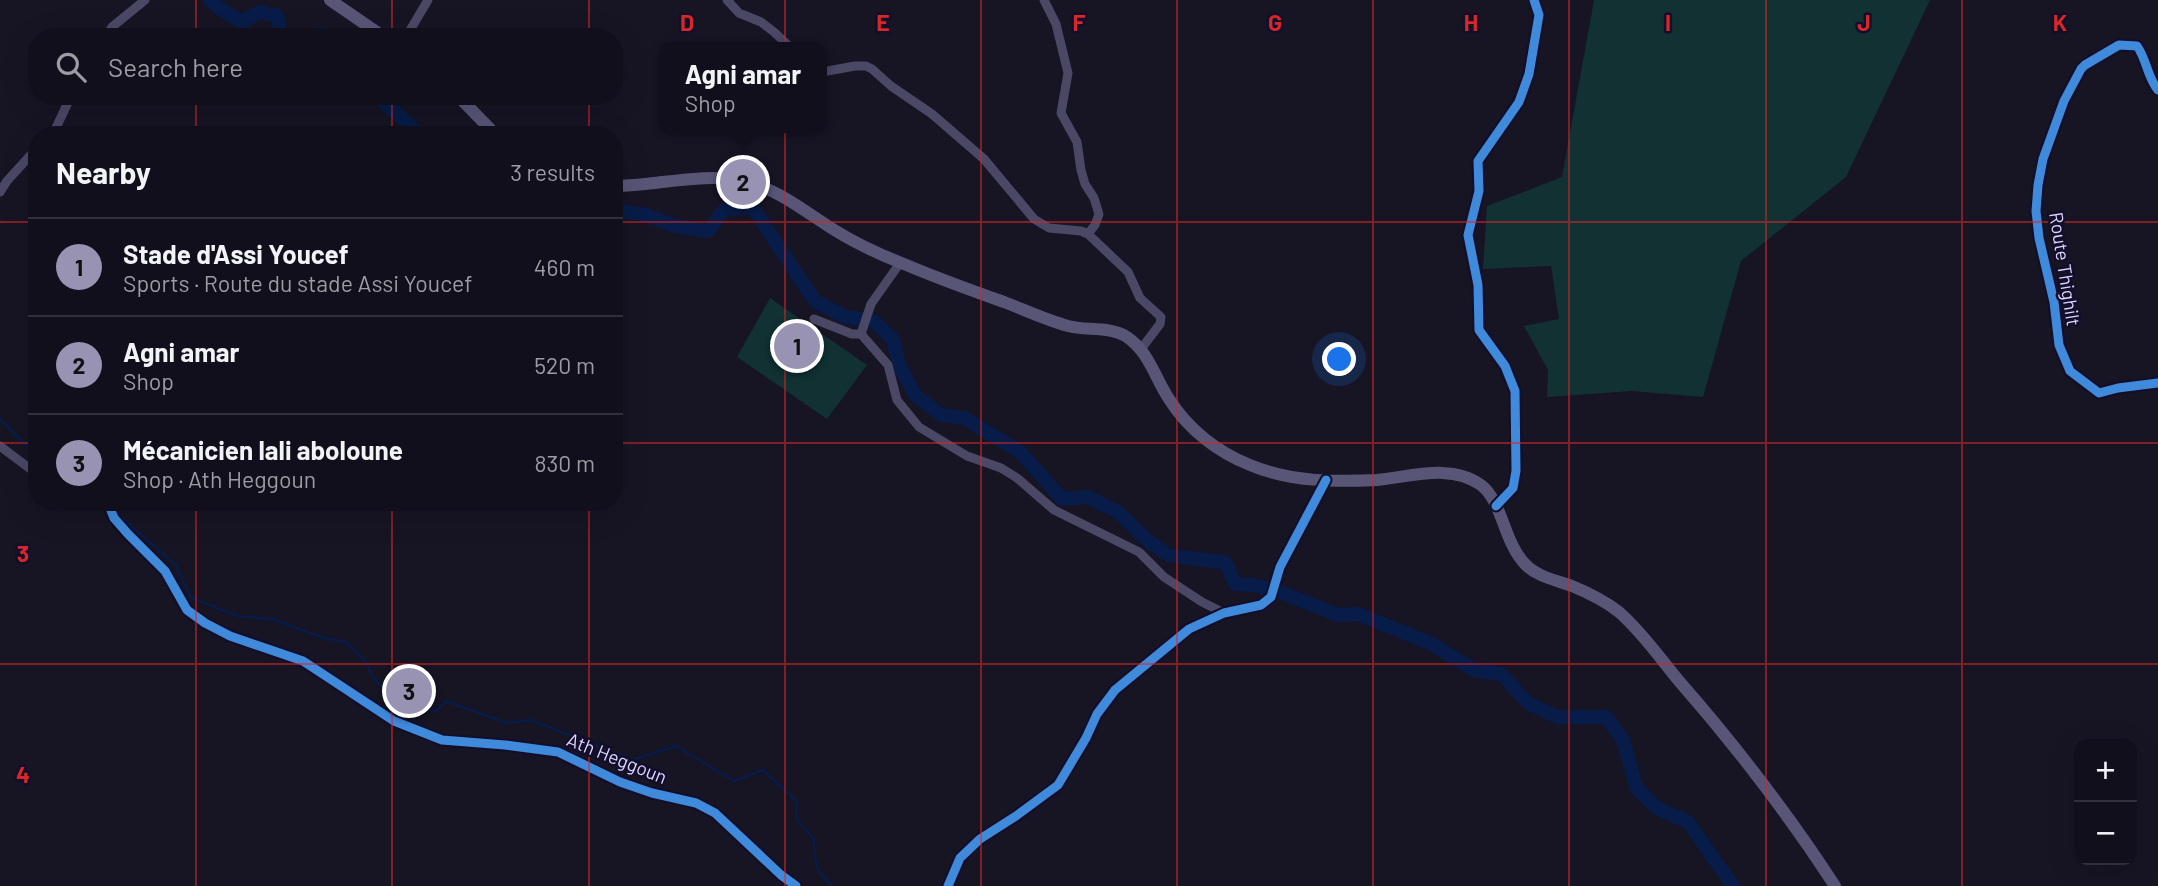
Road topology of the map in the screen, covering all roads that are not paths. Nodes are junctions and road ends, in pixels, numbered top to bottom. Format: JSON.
{"nodes":[{"id":1,"x":145,"y":0,"type":"edge"},
{"id":2,"x":330,"y":0,"type":"edge"},
{"id":3,"x":428,"y":0,"type":"edge"},
{"id":4,"x":727,"y":0,"type":"edge"},
{"id":5,"x":1044,"y":0,"type":"edge"},
{"id":6,"x":1534,"y":0,"type":"edge"},
{"id":7,"x":111,"y":28,"type":"edge"},
{"id":8,"x":371,"y":28,"type":"edge"},
{"id":9,"x":411,"y":28,"type":"edge"},
{"id":10,"x":785,"y":42,"type":"edge"},
{"id":11,"x":827,"y":71,"type":"edge"},
{"id":12,"x":2158,"y":90,"type":"edge"},
{"id":13,"x":67,"y":105,"type":"edge"},
{"id":14,"x":467,"y":105,"type":"edge"},
{"id":15,"x":57,"y":126,"type":"edge"},
{"id":16,"x":487,"y":126,"type":"edge"},
{"id":17,"x":28,"y":158,"type":"edge"},
{"id":18,"x":623,"y":185,"type":"edge"},
{"id":19,"x":0,"y":192,"type":"edge"},
{"id":20,"x":1087,"y":234,"type":"junction"},
{"id":21,"x":900,"y":263,"type":"junction"},
{"id":22,"x":814,"y":319,"type":"dead end"},
{"id":23,"x":862,"y":334,"type":"junction"},
{"id":24,"x":1141,"y":349,"type":"junction"},
{"id":25,"x":2158,"y":383,"type":"edge"},
{"id":26,"x":0,"y":446,"type":"edge"},
{"id":27,"x":28,"y":467,"type":"edge"},
{"id":28,"x":1326,"y":480,"type":"junction"},
{"id":29,"x":1496,"y":506,"type":"junction"},
{"id":30,"x":111,"y":511,"type":"edge"},
{"id":31,"x":1224,"y":613,"type":"junction"},
{"id":32,"x":796,"y":886,"type":"edge"},
{"id":33,"x":948,"y":886,"type":"edge"},
{"id":34,"x":1835,"y":886,"type":"edge"}],
"edges":[{"from":1,"to":7,"type":"street"},
{"from":2,"to":8,"type":"main road"},
{"from":3,"to":9,"type":"street"},
{"from":4,"to":10,"type":"street"},
{"from":5,"to":20,"type":"street"},
{"from":6,"to":29,"type":"street"},
{"from":11,"to":20,"type":"street"},
{"from":12,"to":25,"type":"street","name":"Route Thighilt"},
{"from":13,"to":15,"type":"street"},
{"from":14,"to":16,"type":"main road"},
{"from":17,"to":19,"type":"street"},
{"from":18,"to":21,"type":"main road"},
{"from":20,"to":24,"type":"street"},
{"from":21,"to":23,"type":"street"},
{"from":21,"to":24,"type":"main road"},
{"from":22,"to":23,"type":"street"},
{"from":23,"to":31,"type":"street"},
{"from":24,"to":28,"type":"main road"},
{"from":26,"to":27,"type":"street"},
{"from":28,"to":29,"type":"main road"},
{"from":28,"to":31,"type":"street"},
{"from":29,"to":34,"type":"main road"},
{"from":30,"to":32,"type":"street","name":"Ath Heggoun"},
{"from":31,"to":33,"type":"street"}]}
